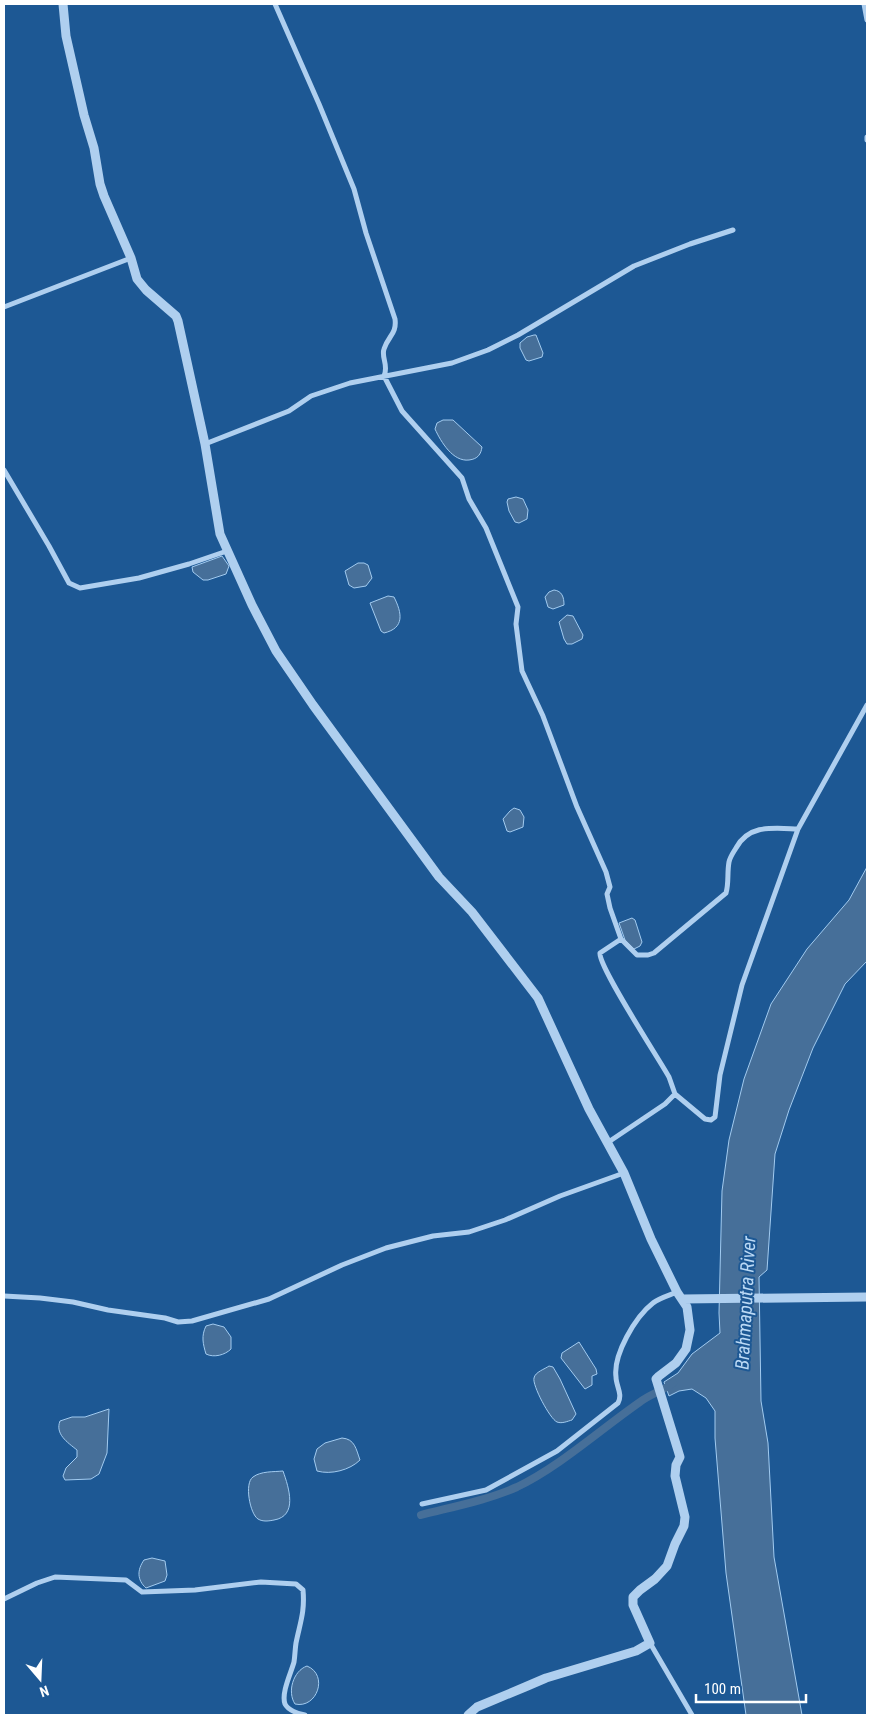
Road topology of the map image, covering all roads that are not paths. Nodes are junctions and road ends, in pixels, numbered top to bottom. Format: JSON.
{"nodes":[{"id":1,"x":63,"y":4,"type":"edge"},
{"id":2,"x":275,"y":4,"type":"edge"},
{"id":3,"x":864,"y":4,"type":"edge"},
{"id":4,"x":867,"y":20,"type":"edge"},
{"id":5,"x":733,"y":230,"type":"dead end"},
{"id":6,"x":131,"y":258,"type":"junction"},
{"id":7,"x":4,"y":307,"type":"edge"},
{"id":8,"x":384,"y":376,"type":"junction"},
{"id":9,"x":205,"y":444,"type":"junction"},
{"id":10,"x":4,"y":470,"type":"edge"},
{"id":11,"x":227,"y":551,"type":"junction"},
{"id":12,"x":867,"y":705,"type":"edge"},
{"id":13,"x":798,"y":829,"type":"junction"},
{"id":14,"x":621,"y":939,"type":"junction"},
{"id":15,"x":675,"y":1094,"type":"junction"},
{"id":16,"x":607,"y":1142,"type":"junction"},
{"id":17,"x":624,"y":1173,"type":"junction"},
{"id":18,"x":680,"y":1295,"type":"junction"},
{"id":19,"x":4,"y":1296,"type":"edge"},
{"id":20,"x":864,"y":1297,"type":"edge"},
{"id":21,"x":422,"y":1504,"type":"dead end"},
{"id":22,"x":4,"y":1599,"type":"edge"},
{"id":23,"x":650,"y":1643,"type":"junction"},
{"id":24,"x":305,"y":1715,"type":"edge"},
{"id":25,"x":468,"y":1715,"type":"edge"},
{"id":26,"x":692,"y":1715,"type":"edge"}],
"edges":[{"from":1,"to":6,"type":"street"},
{"from":2,"to":8,"type":"street"},
{"from":3,"to":4,"type":"street"},
{"from":5,"to":8,"type":"street"},
{"from":6,"to":7,"type":"street"},
{"from":6,"to":9,"type":"street"},
{"from":8,"to":9,"type":"street"},
{"from":8,"to":14,"type":"street"},
{"from":9,"to":11,"type":"street"},
{"from":10,"to":11,"type":"street"},
{"from":11,"to":16,"type":"street"},
{"from":12,"to":13,"type":"street"},
{"from":13,"to":14,"type":"street"},
{"from":13,"to":15,"type":"street"},
{"from":14,"to":15,"type":"street"},
{"from":15,"to":16,"type":"street"},
{"from":16,"to":17,"type":"street"},
{"from":17,"to":18,"type":"street"},
{"from":17,"to":19,"type":"street"},
{"from":18,"to":20,"type":"street"},
{"from":18,"to":21,"type":"street"},
{"from":18,"to":23,"type":"street"},
{"from":22,"to":24,"type":"street"},
{"from":23,"to":25,"type":"street"},
{"from":23,"to":26,"type":"street"}]}
